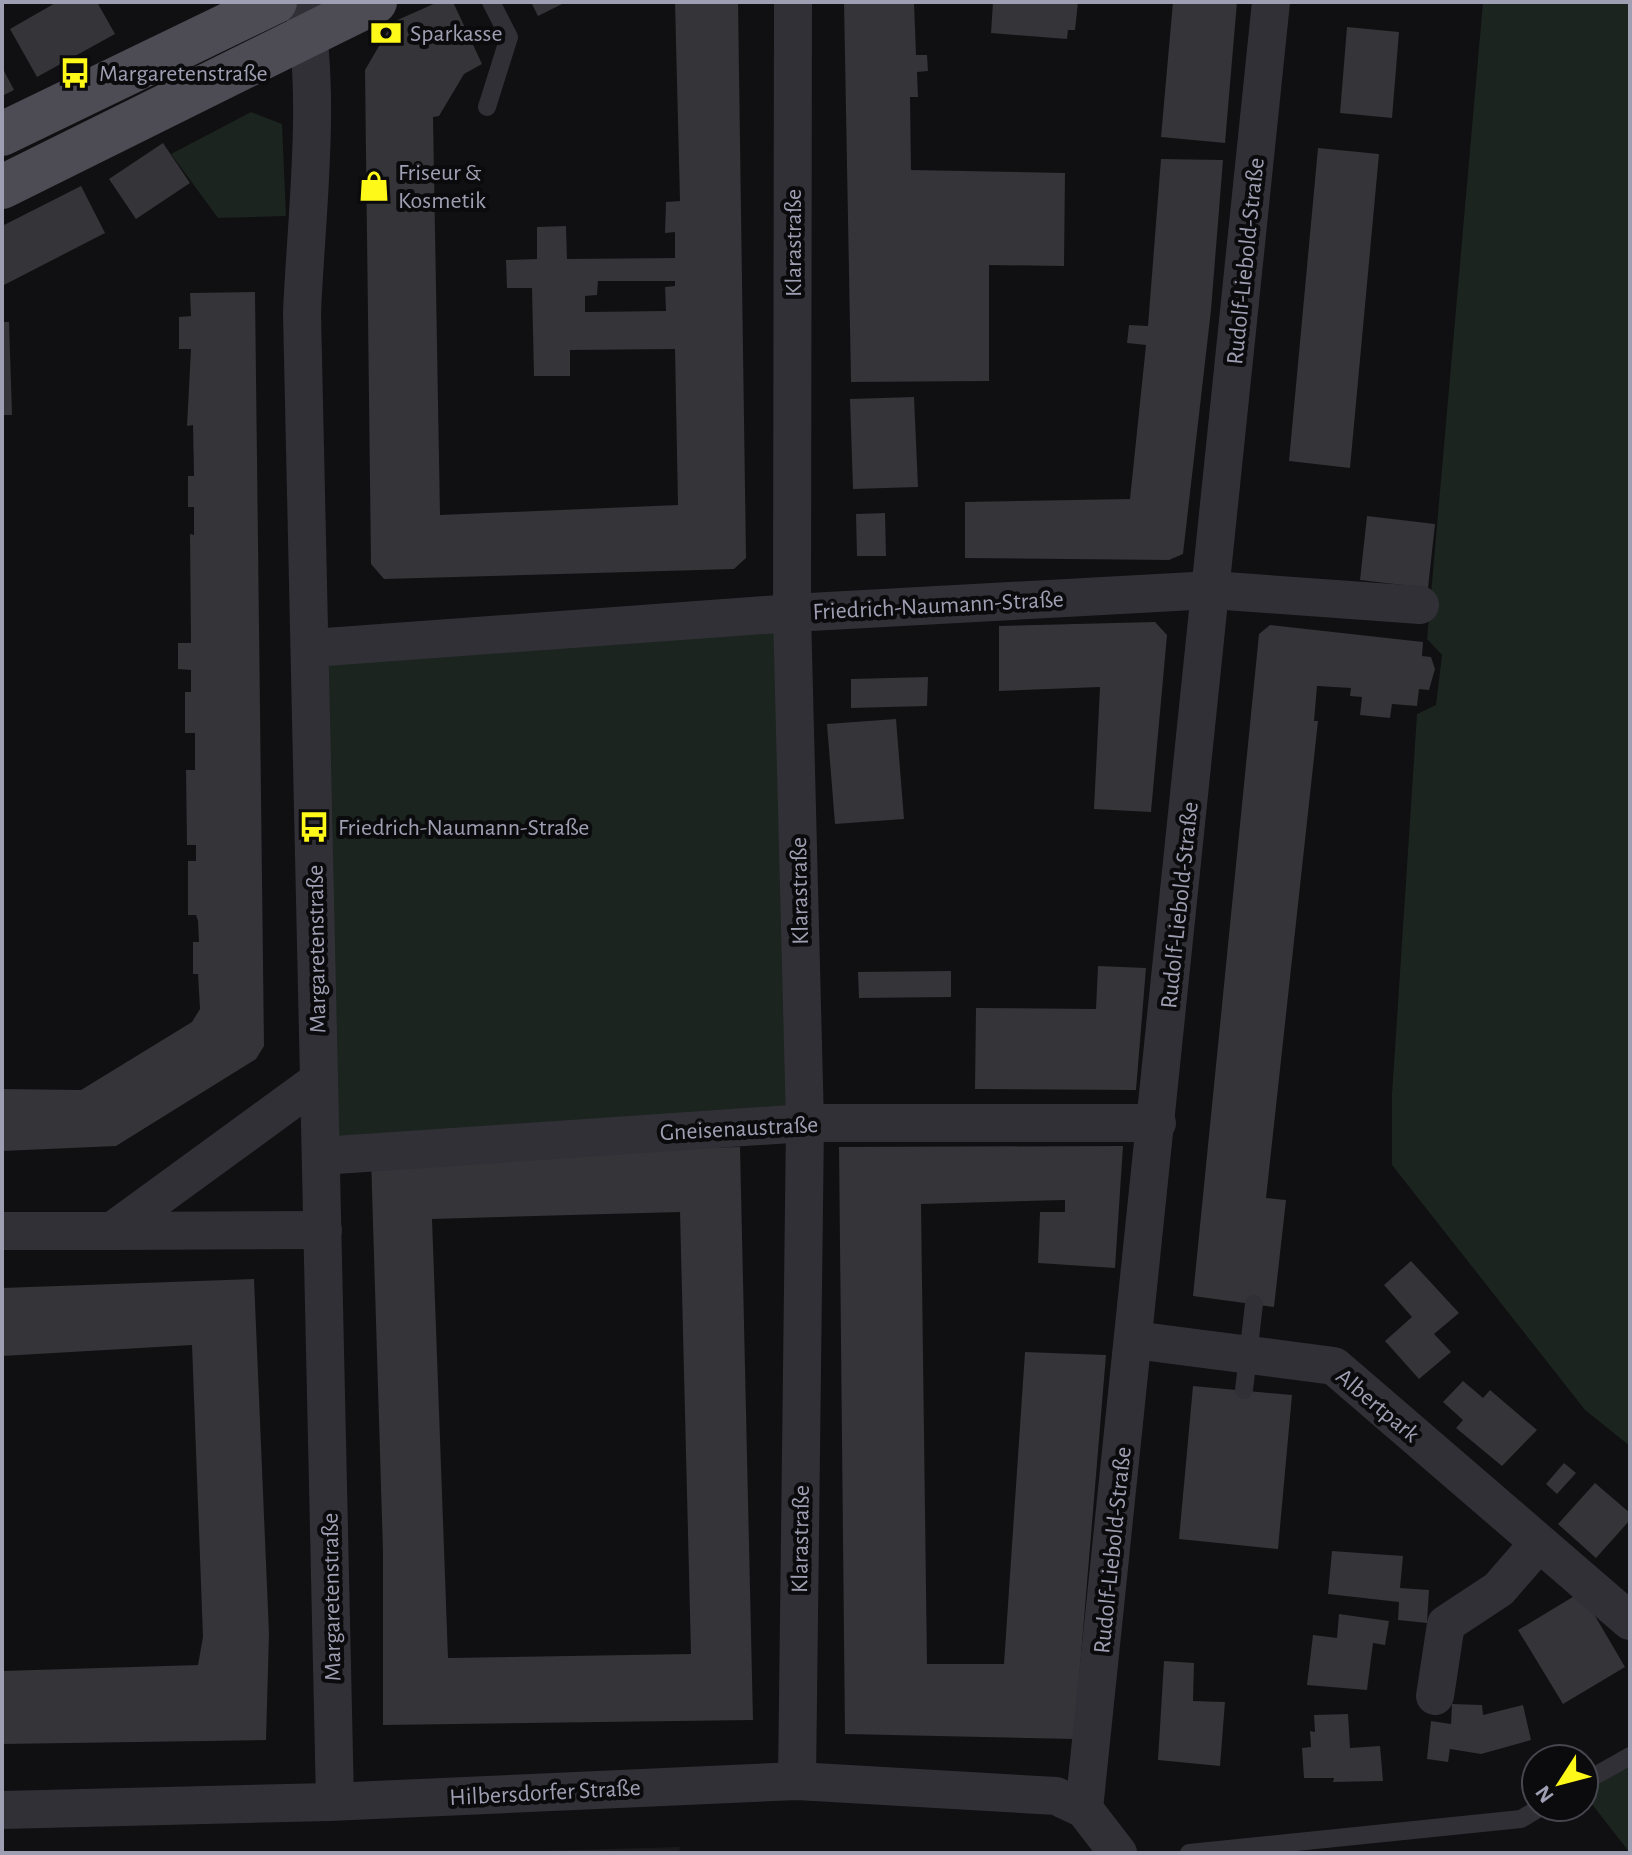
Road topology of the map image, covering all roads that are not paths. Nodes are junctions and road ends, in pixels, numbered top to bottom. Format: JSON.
{"nodes":[{"id":1,"x":275,"y":2,"type":"edge"},
{"id":2,"x":375,"y":2,"type":"edge"},
{"id":3,"x":491,"y":2,"type":"edge"},
{"id":4,"x":793,"y":2,"type":"edge"},
{"id":5,"x":1271,"y":2,"type":"edge"},
{"id":6,"x":306,"y":18,"type":"edge"},
{"id":7,"x":487,"y":107,"type":"dead end"},
{"id":8,"x":2,"y":134,"type":"edge"},
{"id":9,"x":2,"y":187,"type":"edge"},
{"id":10,"x":1212,"y":590,"type":"junction"},
{"id":11,"x":1420,"y":605,"type":"dead end"},
{"id":12,"x":792,"y":613,"type":"junction"},
{"id":13,"x":312,"y":648,"type":"junction"},
{"id":14,"x":319,"y":1080,"type":"junction"},
{"id":15,"x":805,"y":1123,"type":"junction"},
{"id":16,"x":1157,"y":1123,"type":"junction"},
{"id":17,"x":321,"y":1156,"type":"junction"},
{"id":18,"x":323,"y":1230,"type":"junction"},
{"id":19,"x":2,"y":1231,"type":"edge"},
{"id":20,"x":112,"y":1231,"type":"junction"},
{"id":21,"x":1254,"y":1304,"type":"dead end"},
{"id":22,"x":1134,"y":1340,"type":"junction"},
{"id":23,"x":1246,"y":1373,"type":"junction"},
{"id":24,"x":1538,"y":1544,"type":"junction"},
{"id":25,"x":1630,"y":1621,"type":"edge"},
{"id":26,"x":1435,"y":1696,"type":"dead end"},
{"id":27,"x":1630,"y":1756,"type":"edge"},
{"id":28,"x":1600,"y":1773,"type":"edge"},
{"id":29,"x":797,"y":1781,"type":"junction"},
{"id":30,"x":335,"y":1801,"type":"junction"},
{"id":31,"x":1084,"y":1809,"type":"junction"},
{"id":32,"x":2,"y":1810,"type":"edge"},
{"id":33,"x":1520,"y":1819,"type":"edge"},
{"id":34,"x":1118,"y":1853,"type":"edge"},
{"id":35,"x":1189,"y":1853,"type":"edge"}],
"edges":[{"from":1,"to":8,"type":"main road"},
{"from":2,"to":6,"type":"main road"},
{"from":3,"to":7,"type":"lane"},
{"from":4,"to":12,"type":"street","name":"Klarastraße"},
{"from":5,"to":10,"type":"street","name":"Rudolf-Liebold-Straße"},
{"from":6,"to":9,"type":"main road"},
{"from":6,"to":13,"type":"street","name":"Margaretenstraße"},
{"from":10,"to":11,"type":"street","name":"Friedrich-Naumann-Straße"},
{"from":10,"to":12,"type":"street","name":"Friedrich-Naumann-Straße"},
{"from":10,"to":16,"type":"street","name":"Rudolf-Liebold-Straße"},
{"from":12,"to":13,"type":"street","name":"Friedrich-Naumann-Straße"},
{"from":12,"to":15,"type":"street","name":"Klarastraße"},
{"from":13,"to":14,"type":"street","name":"Margaretenstraße"},
{"from":14,"to":17,"type":"street","name":"Margaretenstraße"},
{"from":14,"to":20,"type":"street"},
{"from":15,"to":16,"type":"street","name":"Gneisenaustraße"},
{"from":15,"to":17,"type":"street","name":"Gneisenaustraße"},
{"from":15,"to":29,"type":"street","name":"Klarastraße"},
{"from":16,"to":22,"type":"street","name":"Rudolf-Liebold-Straße"},
{"from":17,"to":18,"type":"street","name":"Margaretenstraße"},
{"from":18,"to":20,"type":"street"},
{"from":18,"to":30,"type":"street","name":"Margaretenstraße"},
{"from":19,"to":20,"type":"street"},
{"from":21,"to":23,"type":"lane"},
{"from":22,"to":23,"type":"street","name":"Albertpark"},
{"from":22,"to":31,"type":"street","name":"Rudolf-Liebold-Straße"},
{"from":23,"to":24,"type":"street","name":"Albertpark"},
{"from":24,"to":25,"type":"street","name":"Albertpark"},
{"from":24,"to":26,"type":"street"},
{"from":27,"to":28,"type":"lane"},
{"from":29,"to":30,"type":"street","name":"Hilbersdorfer Straße"},
{"from":29,"to":31,"type":"street","name":"Hilbersdorfer Straße"},
{"from":30,"to":32,"type":"street","name":"Hilbersdorfer Straße"},
{"from":31,"to":34,"type":"street"},
{"from":33,"to":35,"type":"lane"}]}
